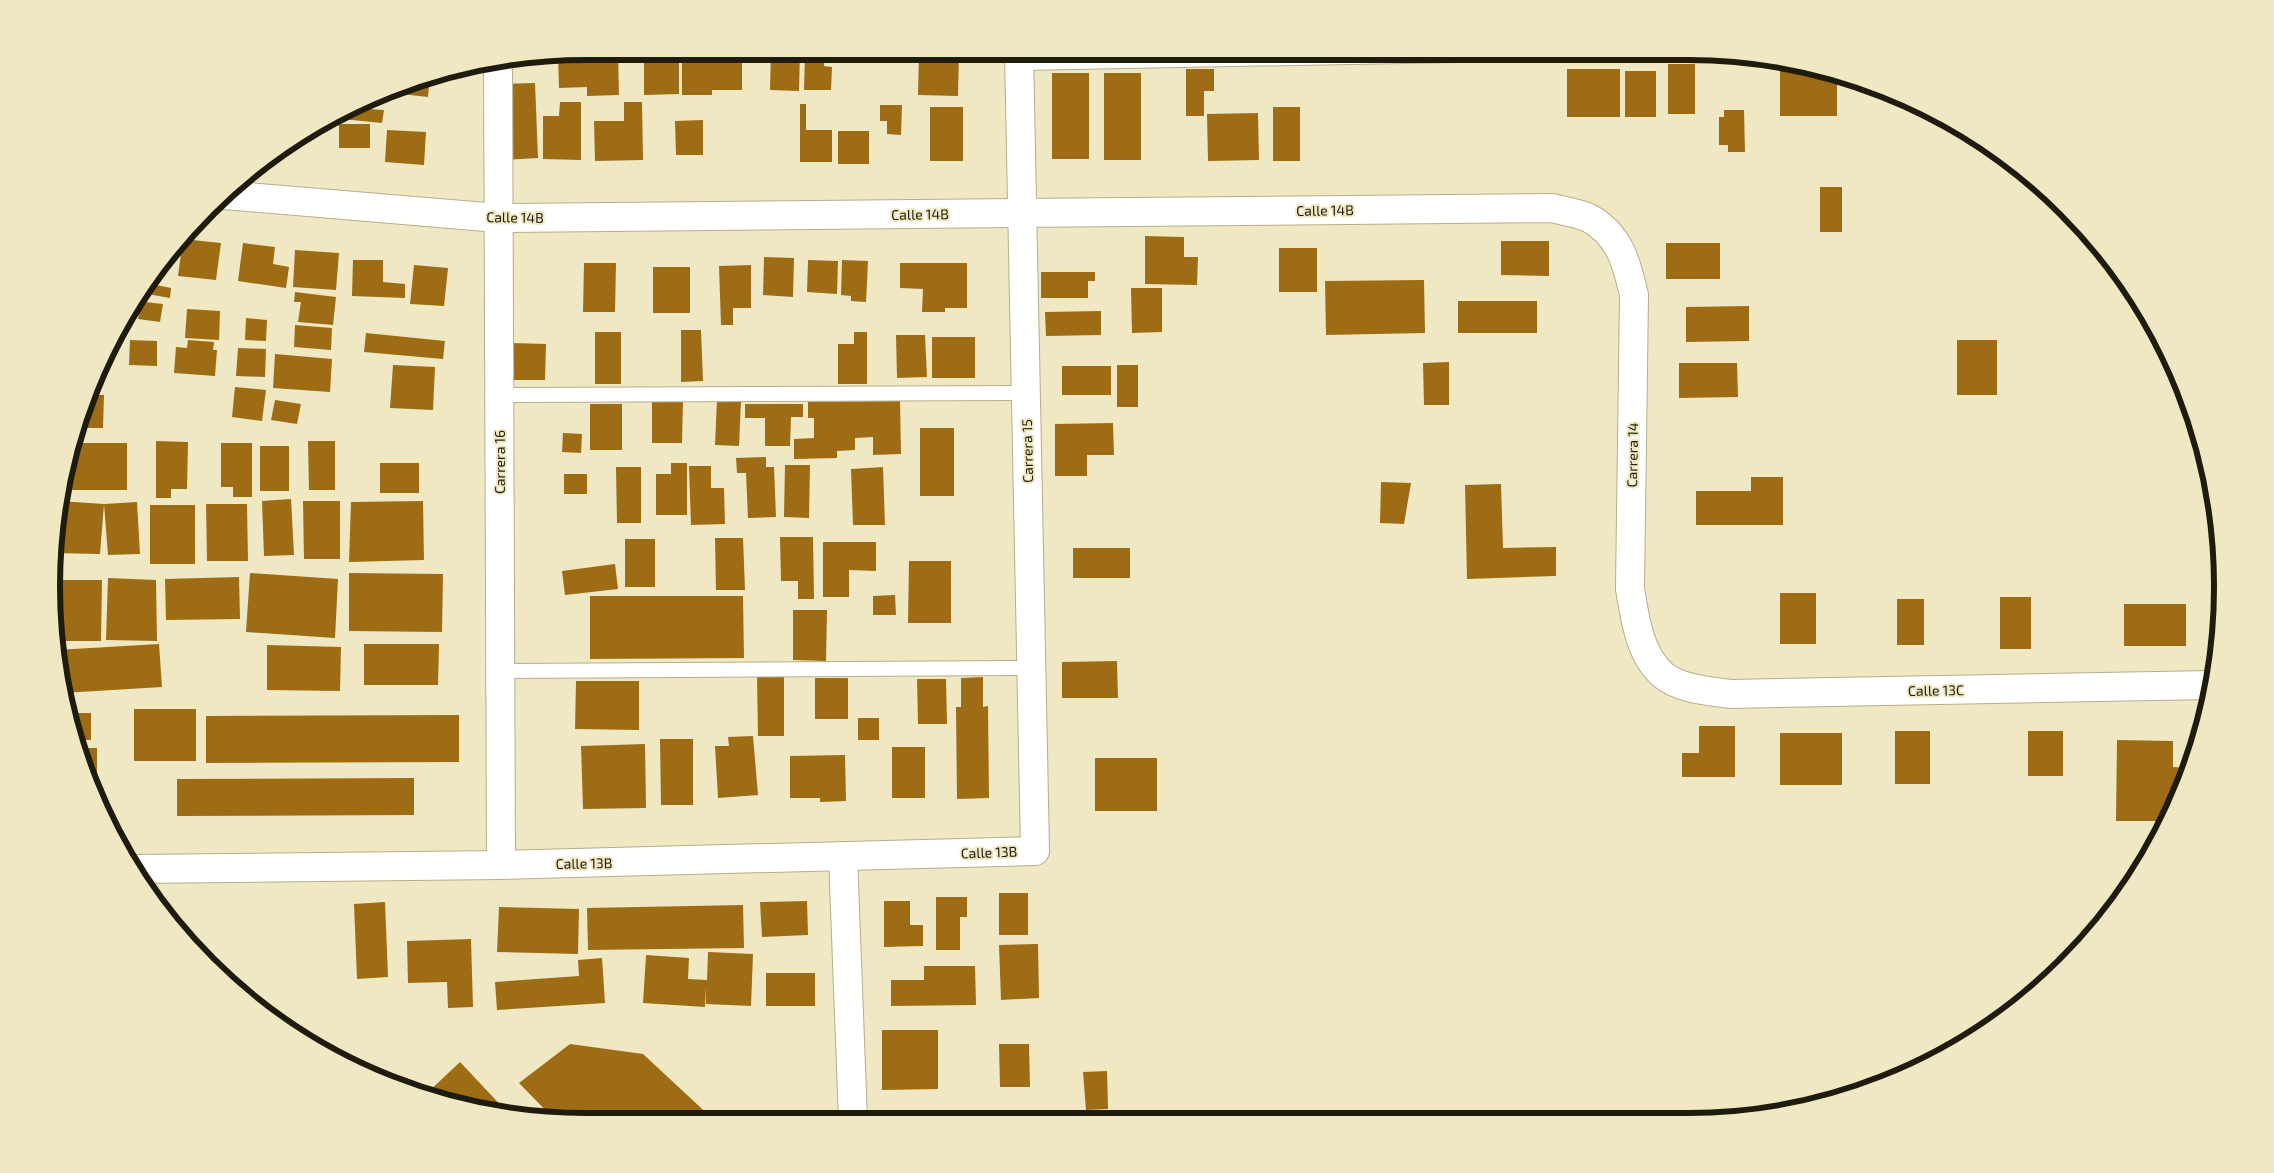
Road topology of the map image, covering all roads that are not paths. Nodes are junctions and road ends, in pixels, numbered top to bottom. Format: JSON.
{"nodes":[{"id":1,"x":1019,"y":60,"type":"edge"},
{"id":2,"x":498,"y":68,"type":"edge"},
{"id":3,"x":234,"y":196,"type":"edge"},
{"id":4,"x":1022,"y":213,"type":"junction"},
{"id":5,"x":498,"y":218,"type":"junction"},
{"id":6,"x":1608,"y":233,"type":"joint"},
{"id":7,"x":1026,"y":392,"type":"junction"},
{"id":8,"x":498,"y":395,"type":"junction"},
{"id":9,"x":1031,"y":668,"type":"junction"},
{"id":10,"x":499,"y":671,"type":"junction"},
{"id":11,"x":1664,"y":675,"type":"joint"},
{"id":12,"x":2204,"y":689,"type":"edge"},
{"id":13,"x":1035,"y":851,"type":"joint"},
{"id":14,"x":843,"y":856,"type":"junction"},
{"id":15,"x":501,"y":865,"type":"junction"},
{"id":16,"x":144,"y":871,"type":"edge"},
{"id":17,"x":853,"y":1113,"type":"edge"}],
"edges":[{"from":1,"to":4,"type":"street","name":"Carrera 15"},
{"from":2,"to":5,"type":"street","name":"Carrera 16"},
{"from":3,"to":5,"type":"street","name":"Calle 14B"},
{"from":4,"to":5,"type":"street","name":"Calle 14B"},
{"from":4,"to":6,"type":"street","name":"Calle 14B"},
{"from":4,"to":7,"type":"street","name":"Carrera 15"},
{"from":5,"to":8,"type":"street","name":"Carrera 16"},
{"from":6,"to":11,"type":"street","name":"Carrera 14"},
{"from":7,"to":8,"type":"lane"},
{"from":7,"to":9,"type":"street","name":"Carrera 15"},
{"from":8,"to":10,"type":"street","name":"Carrera 16"},
{"from":9,"to":10,"type":"lane"},
{"from":9,"to":13,"type":"street","name":"Carrera 15"},
{"from":10,"to":15,"type":"street","name":"Carrera 16"},
{"from":11,"to":12,"type":"street","name":"Calle 13C"},
{"from":13,"to":14,"type":"street","name":"Calle 13B"},
{"from":14,"to":15,"type":"street","name":"Calle 13B"},
{"from":14,"to":17,"type":"street"},
{"from":15,"to":16,"type":"street","name":"Calle 13B"}]}
